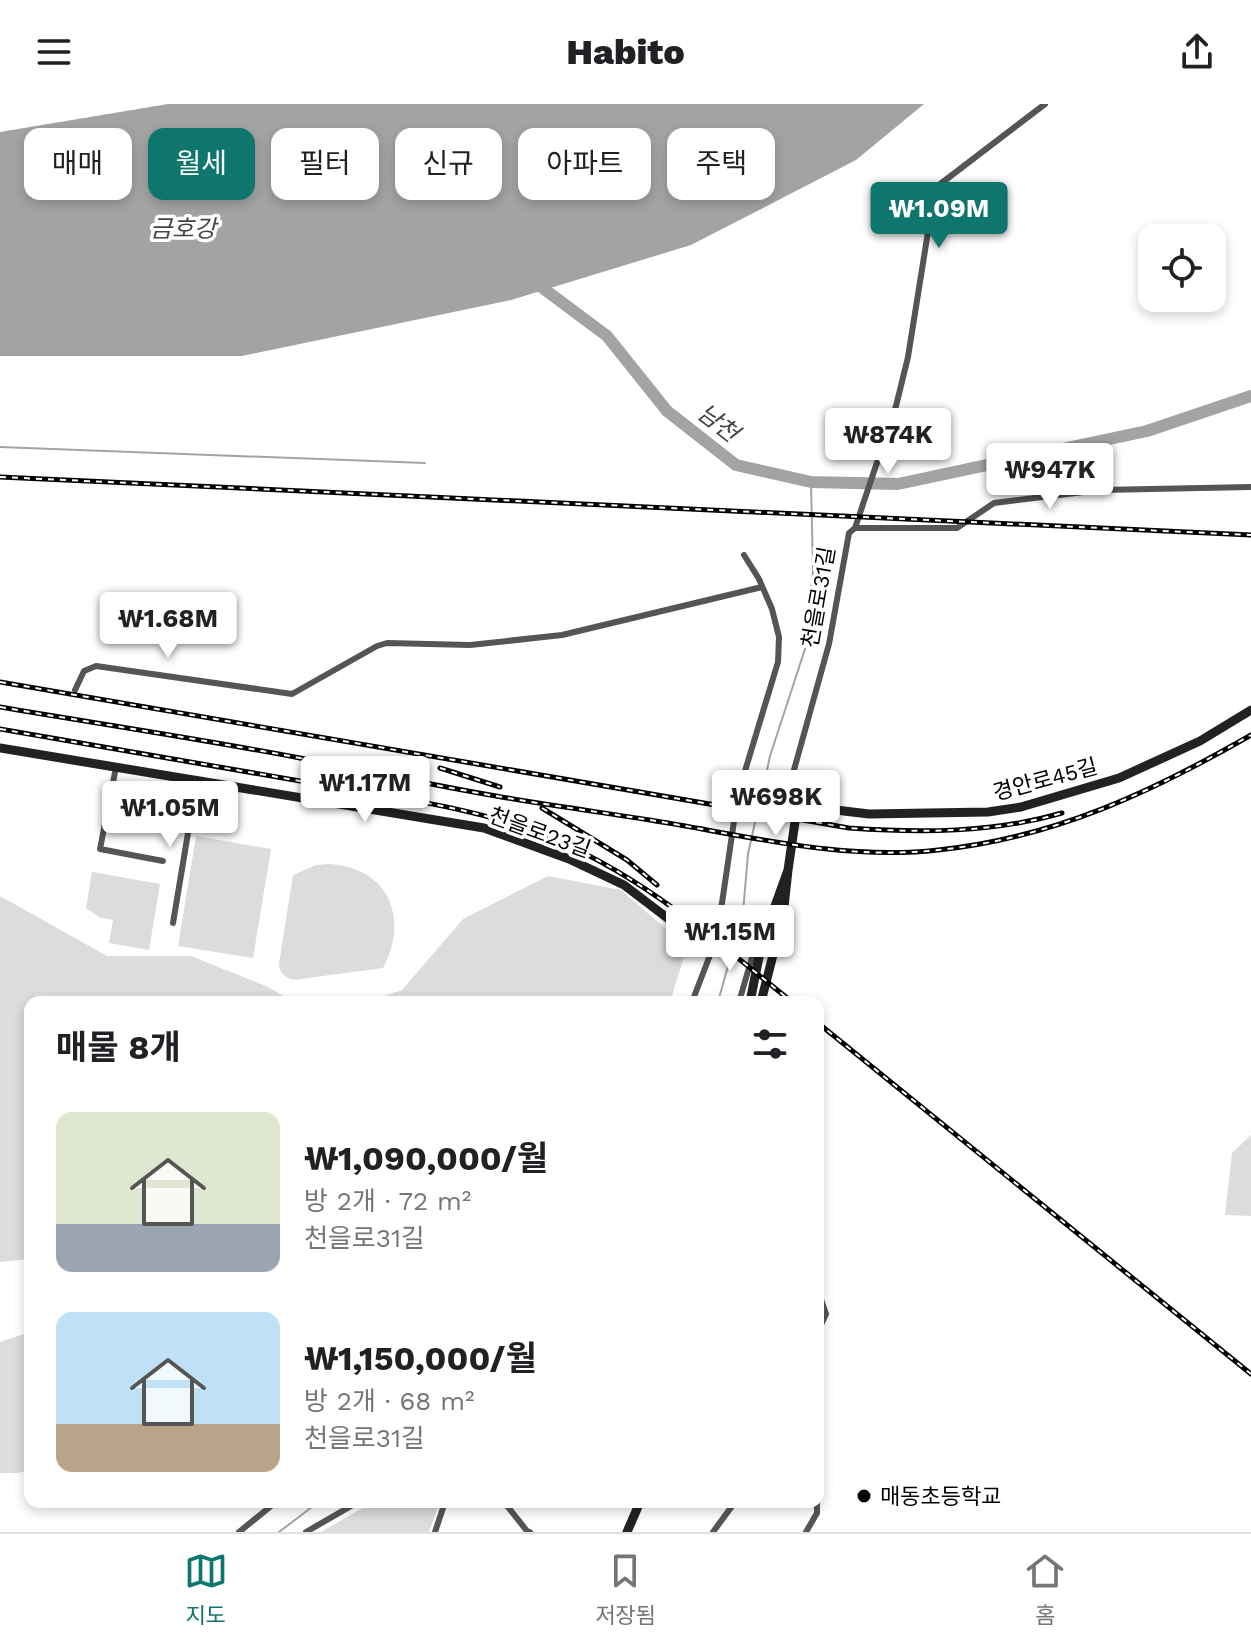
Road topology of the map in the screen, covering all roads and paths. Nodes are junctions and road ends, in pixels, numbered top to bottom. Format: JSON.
{"nodes":[{"id":1,"x":1045,"y":104,"type":"edge"},
{"id":2,"x":1251,"y":487,"type":"edge"},
{"id":3,"x":855,"y":528,"type":"junction"},
{"id":4,"x":744,"y":555,"type":"dead end"},
{"id":5,"x":762,"y":587,"type":"junction"},
{"id":6,"x":75,"y":690,"type":"dead end"},
{"id":7,"x":1251,"y":710,"type":"edge"},
{"id":8,"x":0,"y":748,"type":"edge"},
{"id":9,"x":116,"y":767,"type":"junction"},
{"id":10,"x":197,"y":779,"type":"junction"},
{"id":11,"x":742,"y":794,"type":"junction"},
{"id":12,"x":789,"y":804,"type":"junction"},
{"id":13,"x":163,"y":861,"type":"dead end"},
{"id":14,"x":788,"y":870,"type":"junction"},
{"id":15,"x":173,"y":923,"type":"dead end"},
{"id":16,"x":712,"y":952,"type":"junction"},
{"id":17,"x":753,"y":954,"type":"dead end"},
{"id":18,"x":694,"y":996,"type":"edge"},
{"id":19,"x":741,"y":996,"type":"edge"},
{"id":20,"x":751,"y":996,"type":"edge"},
{"id":21,"x":763,"y":996,"type":"edge"},
{"id":22,"x":269,"y":1508,"type":"edge"},
{"id":23,"x":348,"y":1508,"type":"edge"},
{"id":24,"x":443,"y":1508,"type":"edge"},
{"id":25,"x":509,"y":1508,"type":"edge"},
{"id":26,"x":637,"y":1508,"type":"edge"},
{"id":27,"x":731,"y":1508,"type":"edge"},
{"id":28,"x":817,"y":1508,"type":"edge"},
{"id":29,"x":239,"y":1532,"type":"edge"},
{"id":30,"x":306,"y":1532,"type":"edge"},
{"id":31,"x":435,"y":1532,"type":"edge"},
{"id":32,"x":530,"y":1532,"type":"edge"},
{"id":33,"x":627,"y":1532,"type":"edge"},
{"id":34,"x":713,"y":1532,"type":"edge"},
{"id":35,"x":806,"y":1532,"type":"edge"}],
"edges":[{"from":1,"to":3,"type":"street","name":"천을로31길"},
{"from":2,"to":3,"type":"street"},
{"from":3,"to":12,"type":"street","name":"천을로31길"},
{"from":4,"to":5,"type":"street"},
{"from":5,"to":6,"type":"street"},
{"from":5,"to":11,"type":"street"},
{"from":7,"to":12,"type":"street","name":"경안로45길"},
{"from":8,"to":9,"type":"street","name":"천을로23길"},
{"from":9,"to":10,"type":"street","name":"천을로23길"},
{"from":9,"to":13,"type":"street"},
{"from":10,"to":15,"type":"street"},
{"from":10,"to":16,"type":"street","name":"천을로23길"},
{"from":11,"to":12,"type":"street","name":"경안로45길"},
{"from":11,"to":16,"type":"street"},
{"from":12,"to":14,"type":"street","name":"천을로31길"},
{"from":14,"to":20,"type":"street"},
{"from":14,"to":21,"type":"street"},
{"from":16,"to":18,"type":"street"},
{"from":17,"to":19,"type":"street"},
{"from":22,"to":29,"type":"street"},
{"from":23,"to":30,"type":"street"},
{"from":24,"to":31,"type":"street"},
{"from":25,"to":32,"type":"street"},
{"from":26,"to":33,"type":"street"},
{"from":27,"to":34,"type":"street"},
{"from":28,"to":35,"type":"street"}]}
